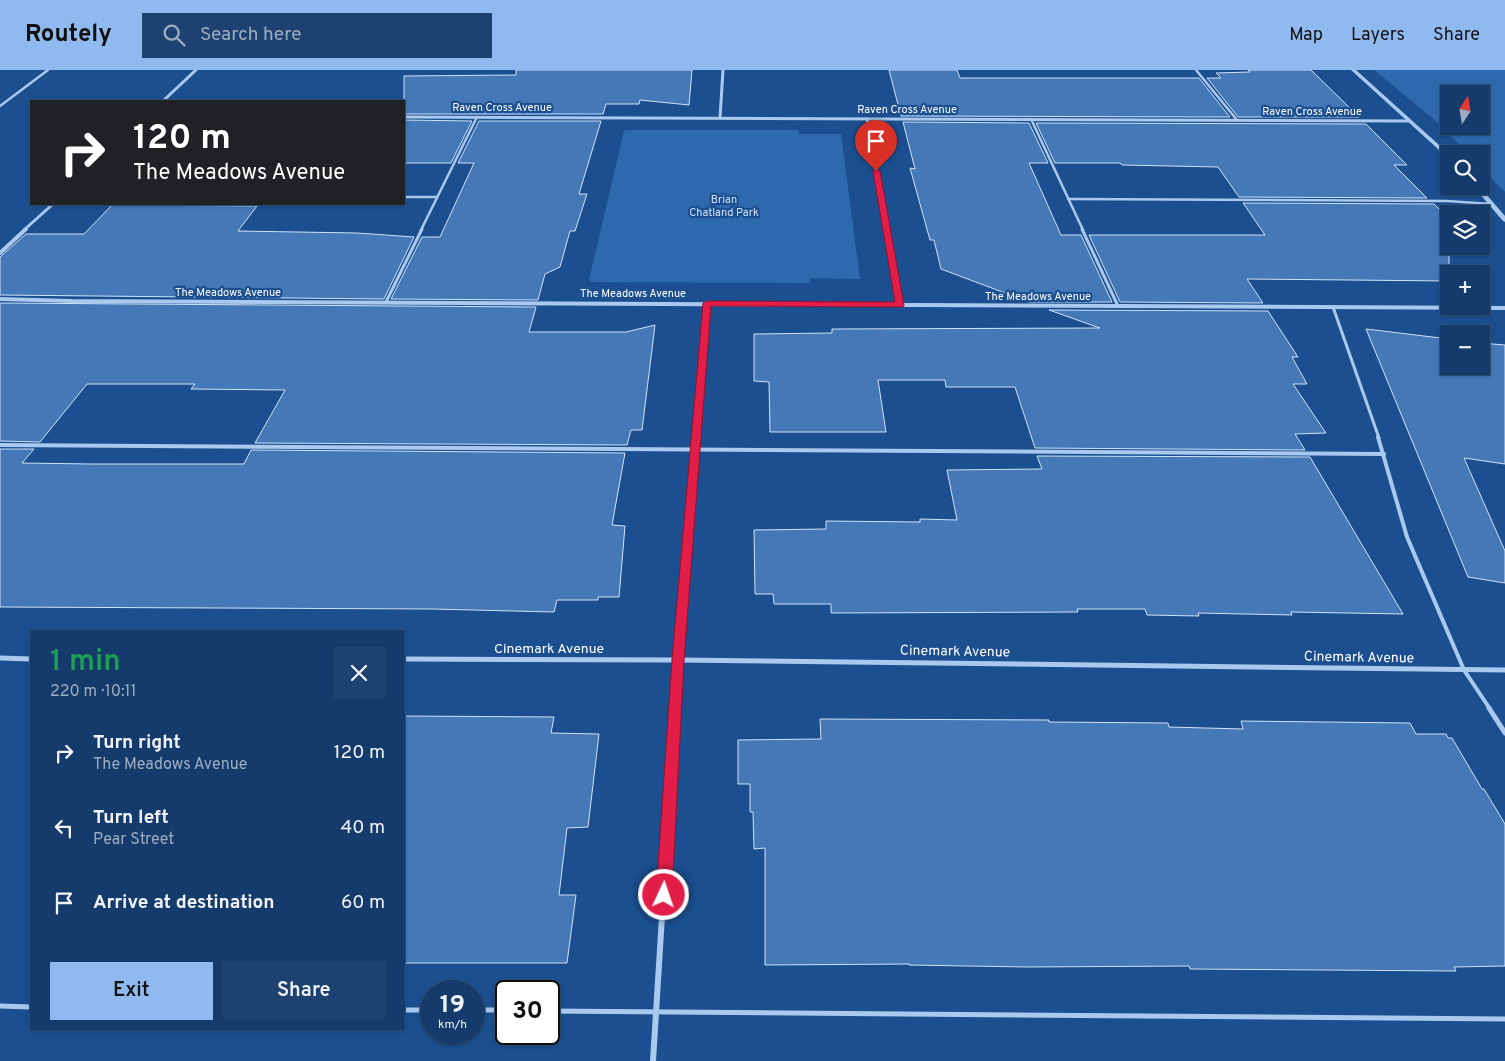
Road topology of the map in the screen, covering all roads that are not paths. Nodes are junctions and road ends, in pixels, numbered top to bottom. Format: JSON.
{"nodes":[{"id":1,"x":48,"y":70,"type":"edge"},
{"id":2,"x":196,"y":70,"type":"edge"},
{"id":3,"x":723,"y":70,"type":"edge"},
{"id":4,"x":1196,"y":70,"type":"edge"},
{"id":5,"x":1353,"y":70,"type":"edge"},
{"id":6,"x":164,"y":100,"type":"edge"},
{"id":7,"x":0,"y":106,"type":"edge"},
{"id":8,"x":405,"y":117,"type":"edge"},
{"id":9,"x":477,"y":117,"type":"junction"},
{"id":10,"x":720,"y":118,"type":"junction"},
{"id":11,"x":867,"y":119,"type":"junction"},
{"id":12,"x":1031,"y":119,"type":"junction"},
{"id":13,"x":1237,"y":120,"type":"junction"},
{"id":14,"x":1409,"y":121,"type":"junction"},
{"id":15,"x":1440,"y":150,"type":"edge"},
{"id":16,"x":1484,"y":195,"type":"edge"},
{"id":17,"x":405,"y":197,"type":"edge"},
{"id":18,"x":437,"y":197,"type":"junction"},
{"id":19,"x":1068,"y":199,"type":"junction"},
{"id":20,"x":1492,"y":204,"type":"junction"},
{"id":21,"x":52,"y":205,"type":"edge"},
{"id":22,"x":1505,"y":220,"type":"edge"},
{"id":23,"x":0,"y":253,"type":"edge"},
{"id":24,"x":0,"y":299,"type":"edge"},
{"id":25,"x":386,"y":302,"type":"junction"},
{"id":26,"x":707,"y":303,"type":"junction"},
{"id":27,"x":900,"y":305,"type":"junction"},
{"id":28,"x":1118,"y":306,"type":"junction"},
{"id":29,"x":1333,"y":307,"type":"junction"},
{"id":30,"x":1505,"y":308,"type":"edge"},
{"id":31,"x":0,"y":445,"type":"edge"},
{"id":32,"x":696,"y":449,"type":"junction"},
{"id":33,"x":1384,"y":454,"type":"junction"},
{"id":34,"x":0,"y":658,"type":"edge"},
{"id":35,"x":30,"y":658,"type":"edge"},
{"id":36,"x":405,"y":660,"type":"edge"},
{"id":37,"x":678,"y":660,"type":"junction"},
{"id":38,"x":1464,"y":670,"type":"junction"},
{"id":39,"x":1505,"y":670,"type":"edge"},
{"id":40,"x":1505,"y":733,"type":"edge"},
{"id":41,"x":0,"y":1006,"type":"edge"},
{"id":42,"x":30,"y":1007,"type":"edge"},
{"id":43,"x":405,"y":1010,"type":"edge"},
{"id":44,"x":420,"y":1010,"type":"edge"},
{"id":45,"x":560,"y":1011,"type":"edge"},
{"id":46,"x":657,"y":1012,"type":"junction"},
{"id":47,"x":1505,"y":1019,"type":"edge"},
{"id":48,"x":653,"y":1061,"type":"edge"}],
"edges":[{"from":1,"to":7,"type":"lane"},
{"from":2,"to":6,"type":"street"},
{"from":3,"to":10,"type":"street"},
{"from":4,"to":13,"type":"lane"},
{"from":5,"to":14,"type":"street"},
{"from":8,"to":9,"type":"street","name":"Raven Cross Avenue"},
{"from":9,"to":10,"type":"street","name":"Raven Cross Avenue"},
{"from":9,"to":18,"type":"lane"},
{"from":10,"to":11,"type":"street","name":"Raven Cross Avenue"},
{"from":11,"to":12,"type":"street","name":"Raven Cross Avenue"},
{"from":11,"to":27,"type":"street"},
{"from":12,"to":13,"type":"street","name":"Raven Cross Avenue"},
{"from":12,"to":19,"type":"lane"},
{"from":13,"to":14,"type":"street","name":"Raven Cross Avenue"},
{"from":14,"to":15,"type":"street"},
{"from":16,"to":20,"type":"street"},
{"from":17,"to":18,"type":"lane"},
{"from":18,"to":25,"type":"lane"},
{"from":19,"to":20,"type":"lane"},
{"from":19,"to":28,"type":"lane"},
{"from":20,"to":22,"type":"street"},
{"from":21,"to":23,"type":"street"},
{"from":24,"to":25,"type":"street","name":"The Meadows Avenue"},
{"from":25,"to":26,"type":"street","name":"The Meadows Avenue"},
{"from":26,"to":27,"type":"street","name":"The Meadows Avenue"},
{"from":26,"to":32,"type":"street"},
{"from":27,"to":28,"type":"street","name":"The Meadows Avenue"},
{"from":28,"to":29,"type":"street","name":"The Meadows Avenue"},
{"from":29,"to":30,"type":"street","name":"The Meadows Avenue"},
{"from":29,"to":33,"type":"lane"},
{"from":31,"to":32,"type":"lane"},
{"from":32,"to":33,"type":"lane"},
{"from":32,"to":37,"type":"street"},
{"from":33,"to":38,"type":"lane"},
{"from":34,"to":35,"type":"street"},
{"from":36,"to":37,"type":"street","name":"Cinemark Avenue"},
{"from":37,"to":38,"type":"street","name":"Cinemark Avenue"},
{"from":37,"to":46,"type":"street"},
{"from":38,"to":39,"type":"street","name":"Cinemark Avenue"},
{"from":38,"to":40,"type":"lane"},
{"from":41,"to":42,"type":"lane"},
{"from":43,"to":44,"type":"lane"},
{"from":45,"to":46,"type":"lane"},
{"from":46,"to":47,"type":"lane"},
{"from":46,"to":48,"type":"street"}]}
